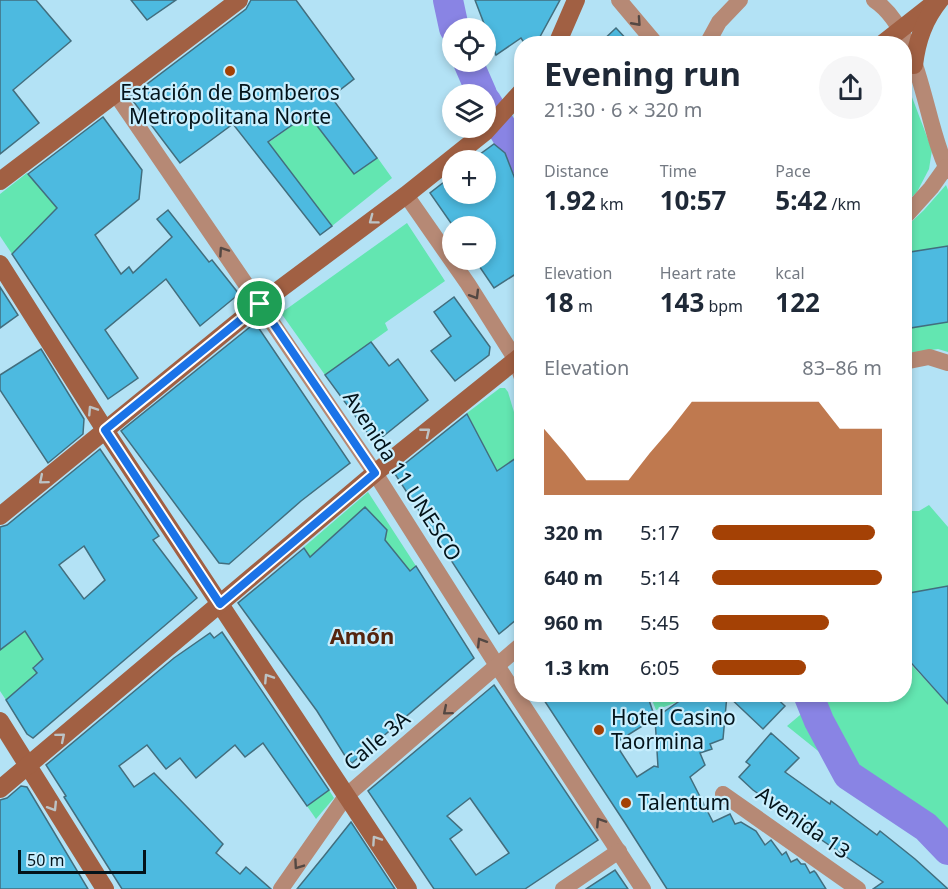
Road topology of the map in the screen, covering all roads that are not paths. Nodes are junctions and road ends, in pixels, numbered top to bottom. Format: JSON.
{"nodes":[{"id":1,"x":239,"y":0,"type":"edge"},
{"id":2,"x":576,"y":0,"type":"edge"},
{"id":3,"x":619,"y":0,"type":"edge"},
{"id":4,"x":740,"y":0,"type":"edge"},
{"id":5,"x":874,"y":0,"type":"edge"},
{"id":6,"x":939,"y":0,"type":"edge"},
{"id":7,"x":901,"y":28,"type":"junction"},
{"id":8,"x":560,"y":36,"type":"edge"},
{"id":9,"x":649,"y":36,"type":"edge"},
{"id":10,"x":711,"y":36,"type":"edge"},
{"id":11,"x":892,"y":36,"type":"edge"},
{"id":12,"x":904,"y":36,"type":"edge"},
{"id":13,"x":912,"y":59,"type":"edge"},
{"id":14,"x":914,"y":65,"type":"junction"},
{"id":15,"x":115,"y":93,"type":"junction"},
{"id":16,"x":514,"y":101,"type":"edge"},
{"id":17,"x":947,"y":169,"type":"edge"},
{"id":18,"x":0,"y":181,"type":"edge"},
{"id":19,"x":406,"y":195,"type":"junction"},
{"id":20,"x":912,"y":209,"type":"edge"},
{"id":21,"x":0,"y":264,"type":"edge"},
{"id":22,"x":260,"y":304,"type":"junction"},
{"id":23,"x":514,"y":351,"type":"edge"},
{"id":24,"x":912,"y":360,"type":"edge"},
{"id":25,"x":514,"y":362,"type":"edge"},
{"id":26,"x":948,"y":363,"type":"edge"},
{"id":27,"x":105,"y":430,"type":"junction"},
{"id":28,"x":375,"y":473,"type":"junction"},
{"id":29,"x":0,"y":516,"type":"edge"},
{"id":30,"x":220,"y":604,"type":"junction"},
{"id":31,"x":514,"y":652,"type":"edge"},
{"id":32,"x":498,"y":667,"type":"junction"},
{"id":33,"x":514,"y":691,"type":"edge"},
{"id":34,"x":521,"y":702,"type":"edge"},
{"id":35,"x":0,"y":721,"type":"edge"},
{"id":36,"x":27,"y":765,"type":"junction"},
{"id":37,"x":0,"y":789,"type":"edge"},
{"id":38,"x":723,"y":794,"type":"dead end"},
{"id":39,"x":346,"y":796,"type":"junction"},
{"id":40,"x":619,"y":851,"type":"junction"},
{"id":41,"x":105,"y":889,"type":"edge"},
{"id":42,"x":281,"y":889,"type":"edge"},
{"id":43,"x":408,"y":889,"type":"edge"},
{"id":44,"x":562,"y":889,"type":"edge"},
{"id":45,"x":643,"y":889,"type":"edge"},
{"id":46,"x":858,"y":889,"type":"edge"}],
"edges":[{"from":1,"to":15,"type":"street"},
{"from":2,"to":8,"type":"street"},
{"from":3,"to":9,"type":"street","one_way":true},
{"from":4,"to":10,"type":"street"},
{"from":5,"to":7,"type":"street"},
{"from":6,"to":7,"type":"street"},
{"from":6,"to":14,"type":"street"},
{"from":7,"to":11,"type":"street"},
{"from":7,"to":12,"type":"street"},
{"from":13,"to":14,"type":"street"},
{"from":14,"to":17,"type":"street"},
{"from":15,"to":18,"type":"street"},
{"from":22,"to":15,"type":"street","name":"Avenida 11 UNESCO","one_way":true},
{"from":16,"to":19,"type":"street"},
{"from":17,"to":20,"type":"street"},
{"from":19,"to":22,"type":"street","one_way":true},
{"from":19,"to":23,"type":"street","one_way":true},
{"from":27,"to":21,"type":"street","one_way":true},
{"from":22,"to":27,"type":"street"},
{"from":22,"to":28,"type":"street","name":"Avenida 11 UNESCO"},
{"from":24,"to":26,"type":"street"},
{"from":28,"to":25,"type":"street","one_way":true},
{"from":27,"to":29,"type":"street","one_way":true},
{"from":27,"to":30,"type":"street"},
{"from":28,"to":30,"type":"street"},
{"from":32,"to":28,"type":"street","name":"Avenida 11 UNESCO","one_way":true},
{"from":36,"to":30,"type":"street","one_way":true},
{"from":39,"to":30,"type":"street","one_way":true},
{"from":31,"to":32,"type":"street","name":"Calle 3A"},
{"from":33,"to":32,"type":"street","name":"Avenida 11 UNESCO","one_way":true},
{"from":32,"to":39,"type":"street","name":"Calle 3A","one_way":true},
{"from":40,"to":34,"type":"street","name":"Avenida 11 UNESCO","one_way":true},
{"from":35,"to":36,"type":"street"},
{"from":36,"to":37,"type":"street"},
{"from":36,"to":41,"type":"street","one_way":true},
{"from":38,"to":46,"type":"street","name":"Avenida 13"},
{"from":39,"to":42,"type":"street","name":"Calle 3A","one_way":true},
{"from":43,"to":39,"type":"street","one_way":true},
{"from":40,"to":44,"type":"street"},
{"from":40,"to":45,"type":"street","name":"Avenida 11 UNESCO"}]}
